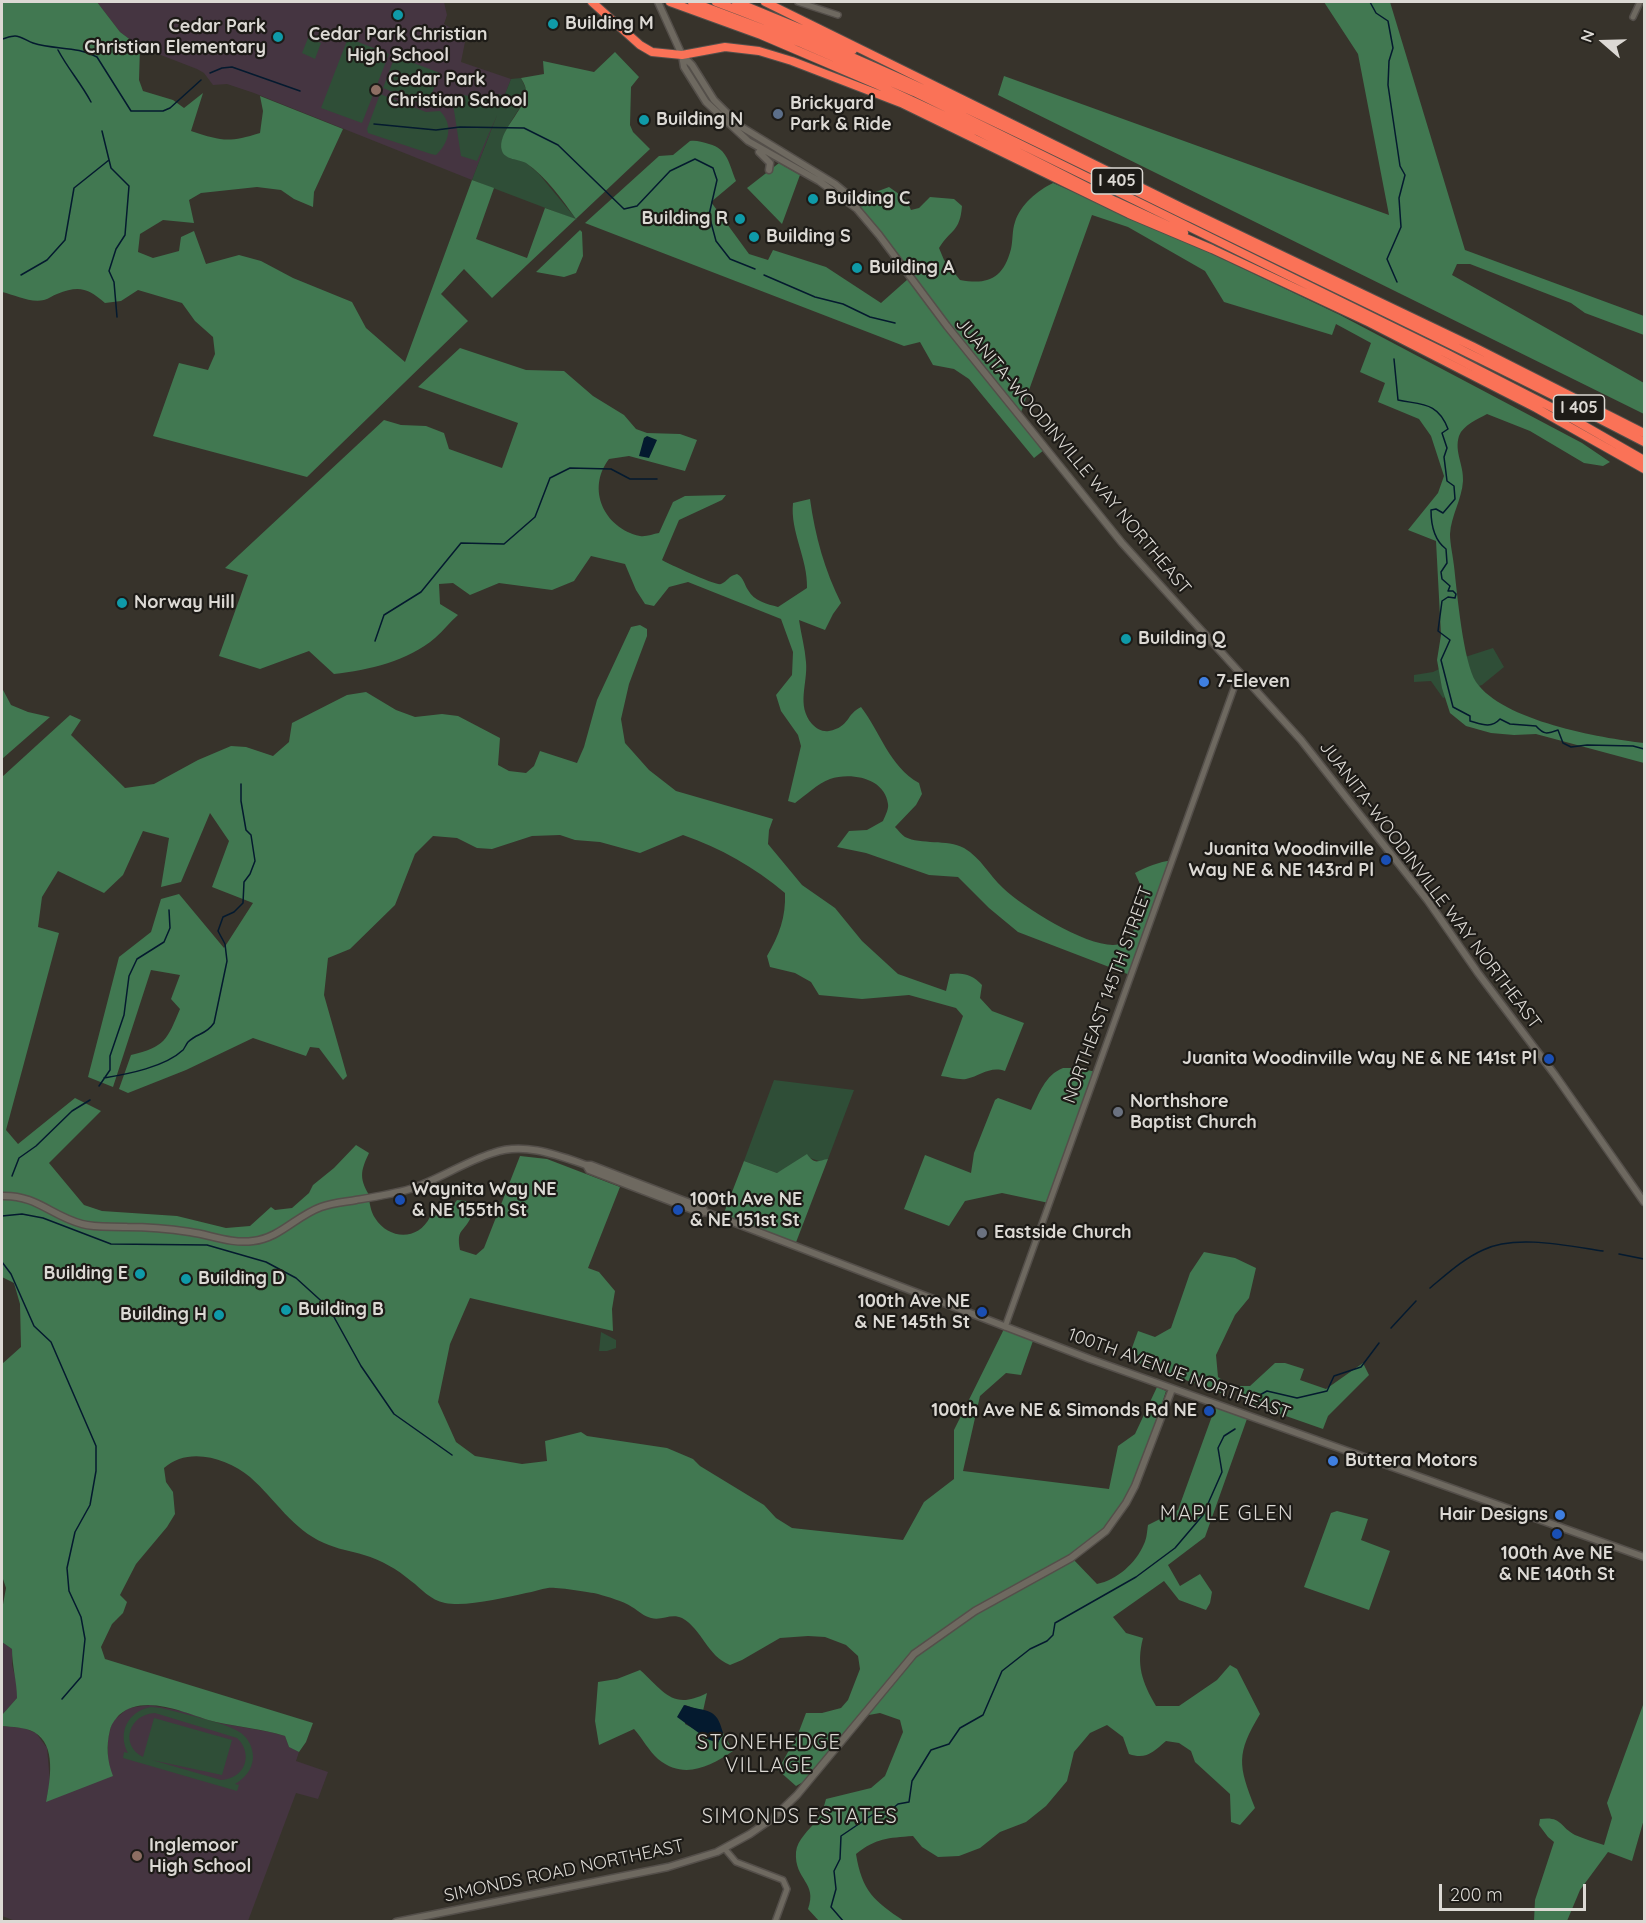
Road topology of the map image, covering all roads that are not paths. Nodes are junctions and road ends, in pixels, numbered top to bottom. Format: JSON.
{"nodes":[{"id":1,"x":592,"y":2,"type":"edge"},
{"id":2,"x":670,"y":2,"type":"edge"},
{"id":3,"x":692,"y":2,"type":"edge"},
{"id":4,"x":716,"y":2,"type":"edge"},
{"id":5,"x":736,"y":2,"type":"edge"},
{"id":6,"x":765,"y":2,"type":"edge"},
{"id":7,"x":798,"y":2,"type":"edge"},
{"id":8,"x":1640,"y":2,"type":"edge"},
{"id":9,"x":659,"y":5,"type":"edge"},
{"id":10,"x":838,"y":15,"type":"dead end"},
{"id":11,"x":1633,"y":17,"type":"dead end"},
{"id":12,"x":682,"y":55,"type":"junction"},
{"id":13,"x":921,"y":79,"type":"junction"},
{"id":14,"x":952,"y":110,"type":"junction"},
{"id":15,"x":936,"y":112,"type":"junction"},
{"id":16,"x":748,"y":141,"type":"junction"},
{"id":17,"x":791,"y":159,"type":"junction"},
{"id":18,"x":769,"y":170,"type":"dead end"},
{"id":19,"x":813,"y":178,"type":"junction"},
{"id":20,"x":857,"y":209,"type":"junction"},
{"id":21,"x":1212,"y":249,"type":"junction"},
{"id":22,"x":1456,"y":339,"type":"junction"},
{"id":23,"x":1512,"y":375,"type":"junction"},
{"id":24,"x":1644,"y":433,"type":"edge"},
{"id":25,"x":1644,"y":442,"type":"edge"},
{"id":26,"x":1644,"y":460,"type":"edge"},
{"id":27,"x":1644,"y":469,"type":"edge"},
{"id":28,"x":1239,"y":674,"type":"junction"},
{"id":29,"x":2,"y":1196,"type":"edge"},
{"id":30,"x":1644,"y":1202,"type":"edge"},
{"id":31,"x":1005,"y":1327,"type":"junction"},
{"id":32,"x":1172,"y":1389,"type":"junction"},
{"id":33,"x":1644,"y":1557,"type":"edge"},
{"id":34,"x":724,"y":1849,"type":"junction"},
{"id":35,"x":396,"y":1922,"type":"edge"},
{"id":36,"x":775,"y":1922,"type":"edge"}],
"edges":[{"from":1,"to":12,"type":"highway"},
{"from":2,"to":15,"type":"highway","number":"I 405"},
{"from":3,"to":14,"type":"highway","number":"I 405"},
{"from":4,"to":23,"type":"highway","number":"I 405"},
{"from":5,"to":13,"type":"highway","number":"I 405"},
{"from":6,"to":13,"type":"highway"},
{"from":7,"to":10,"type":"street"},
{"from":8,"to":11,"type":"street"},
{"from":9,"to":12,"type":"main road","name":"JUANITA-WOODINVILLE WAY NORTHEAST"},
{"from":12,"to":16,"type":"main road","name":"JUANITA-WOODINVILLE WAY NORTHEAST"},
{"from":12,"to":17,"type":"main road","name":"JUANITA-WOODINVILLE WAY NORTHEAST"},
{"from":12,"to":21,"type":"highway"},
{"from":13,"to":22,"type":"highway","number":"I 405"},
{"from":14,"to":15,"type":"highway"},
{"from":14,"to":26,"type":"highway","number":"I 405"},
{"from":15,"to":21,"type":"highway","number":"I 405"},
{"from":16,"to":17,"type":"main road"},
{"from":16,"to":18,"type":"main road"},
{"from":16,"to":19,"type":"main road","name":"JUANITA-WOODINVILLE WAY NORTHEAST"},
{"from":17,"to":19,"type":"main road"},
{"from":17,"to":20,"type":"main road","name":"JUANITA-WOODINVILLE WAY NORTHEAST"},
{"from":19,"to":20,"type":"main road","name":"JUANITA-WOODINVILLE WAY NORTHEAST"},
{"from":20,"to":28,"type":"main road","name":"JUANITA-WOODINVILLE WAY NORTHEAST"},
{"from":21,"to":27,"type":"highway","number":"I 405"},
{"from":22,"to":23,"type":"highway","number":"I 405"},
{"from":22,"to":24,"type":"highway","number":"I 405"},
{"from":23,"to":25,"type":"highway","number":"I 405"},
{"from":28,"to":30,"type":"main road","name":"JUANITA-WOODINVILLE WAY NORTHEAST"},
{"from":28,"to":31,"type":"street","name":"NORTHEAST 145TH STREET"},
{"from":29,"to":31,"type":"main road","name":"100TH AVENUE NORTHEAST"},
{"from":31,"to":32,"type":"main road","name":"100TH AVENUE NORTHEAST"},
{"from":32,"to":33,"type":"main road","name":"100TH AVENUE NORTHEAST"},
{"from":32,"to":34,"type":"main road","name":"SIMONDS ROAD NORTHEAST"},
{"from":34,"to":35,"type":"main road","name":"SIMONDS ROAD NORTHEAST"},
{"from":34,"to":36,"type":"street"}]}
